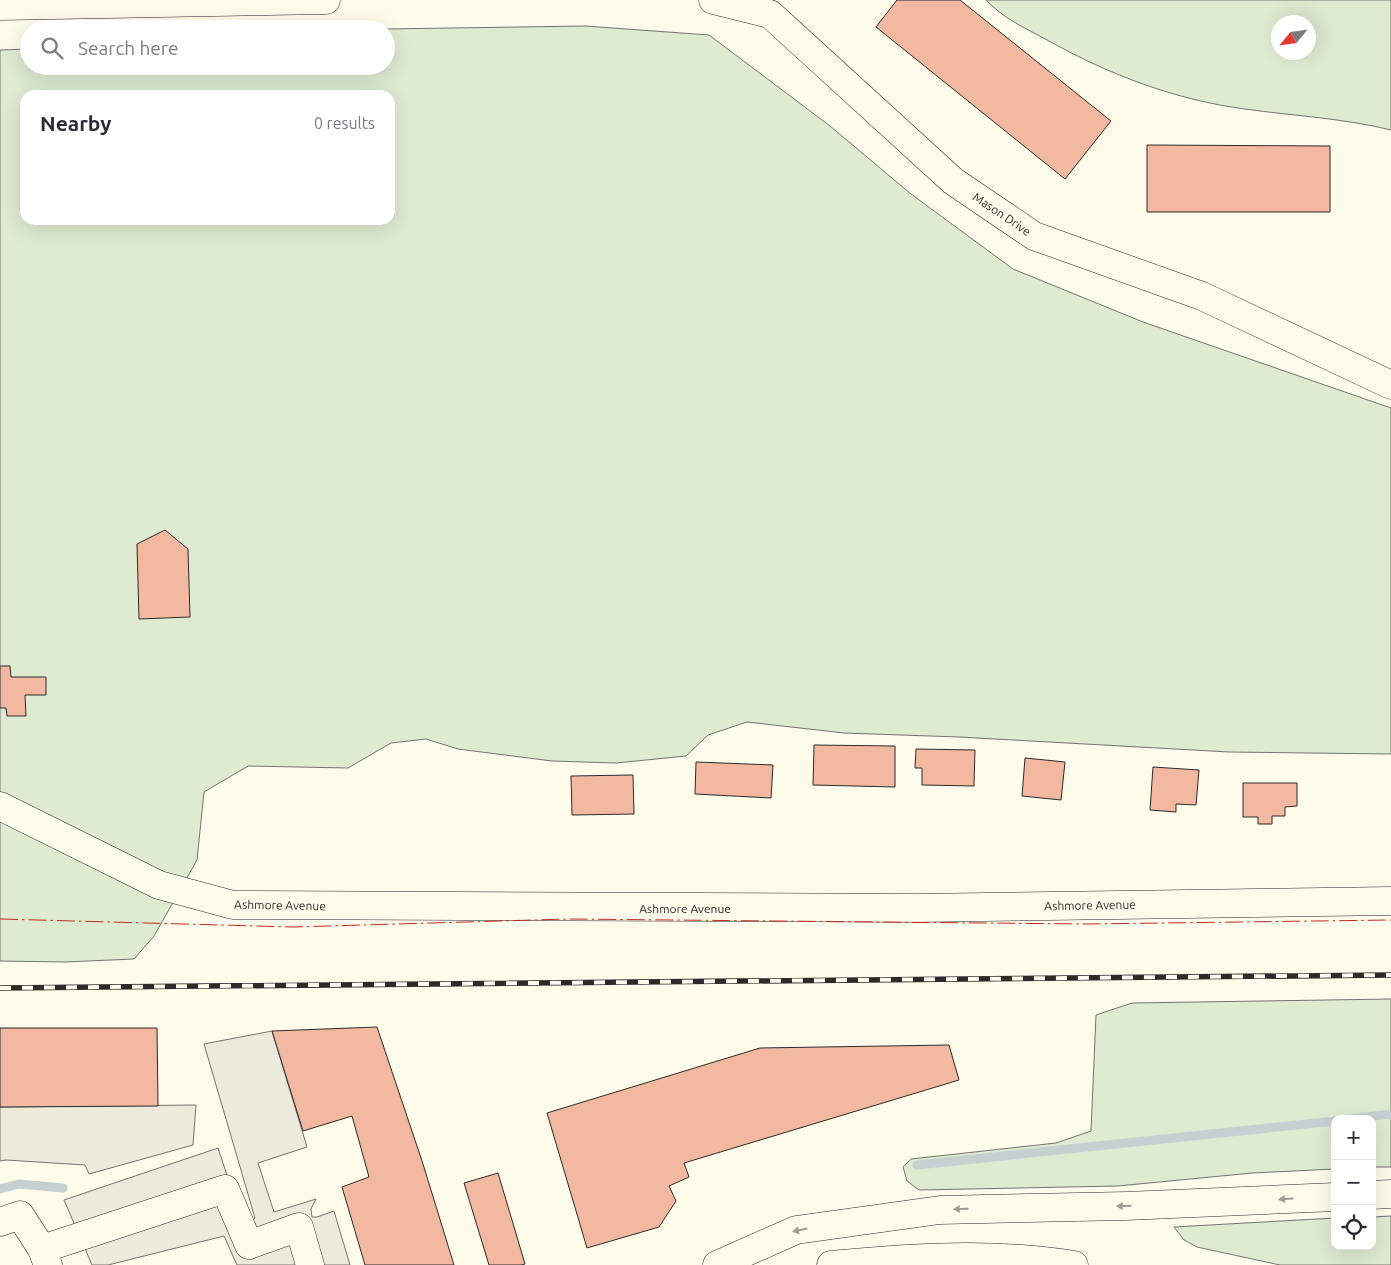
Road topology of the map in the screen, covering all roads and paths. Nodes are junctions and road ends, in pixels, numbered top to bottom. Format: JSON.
{"nodes":[{"id":1,"x":326,"y":0,"type":"edge"},
{"id":2,"x":713,"y":0,"type":"edge"},
{"id":3,"x":0,"y":6,"type":"edge"},
{"id":4,"x":1391,"y":385,"type":"edge"},
{"id":5,"x":0,"y":806,"type":"edge"},
{"id":6,"x":1391,"y":901,"type":"edge"},
{"id":7,"x":1391,"y":1194,"type":"edge"},
{"id":8,"x":1376,"y":1195,"type":"edge"},
{"id":9,"x":1331,"y":1196,"type":"edge"},
{"id":10,"x":0,"y":1222,"type":"edge"},
{"id":11,"x":45,"y":1257,"type":"edge"},
{"id":12,"x":906,"y":1261,"type":"edge"},
{"id":13,"x":844,"y":1264,"type":"edge"},
{"id":14,"x":310,"y":1265,"type":"edge"},
{"id":15,"x":717,"y":1265,"type":"edge"},
{"id":16,"x":1074,"y":1265,"type":"edge"}],
"edges":[{"from":1,"to":3,"type":"main road"},
{"from":2,"to":4,"type":"main road","name":"Mason Drive"},
{"from":5,"to":6,"type":"main road","name":"Ashmore Avenue"},
{"from":7,"to":8,"type":"main road"},
{"from":9,"to":15,"type":"main road","one_way":true},
{"from":10,"to":11,"type":"main road"},
{"from":11,"to":14,"type":"main road"},
{"from":12,"to":13,"type":"main road"},
{"from":12,"to":16,"type":"main road"}]}
